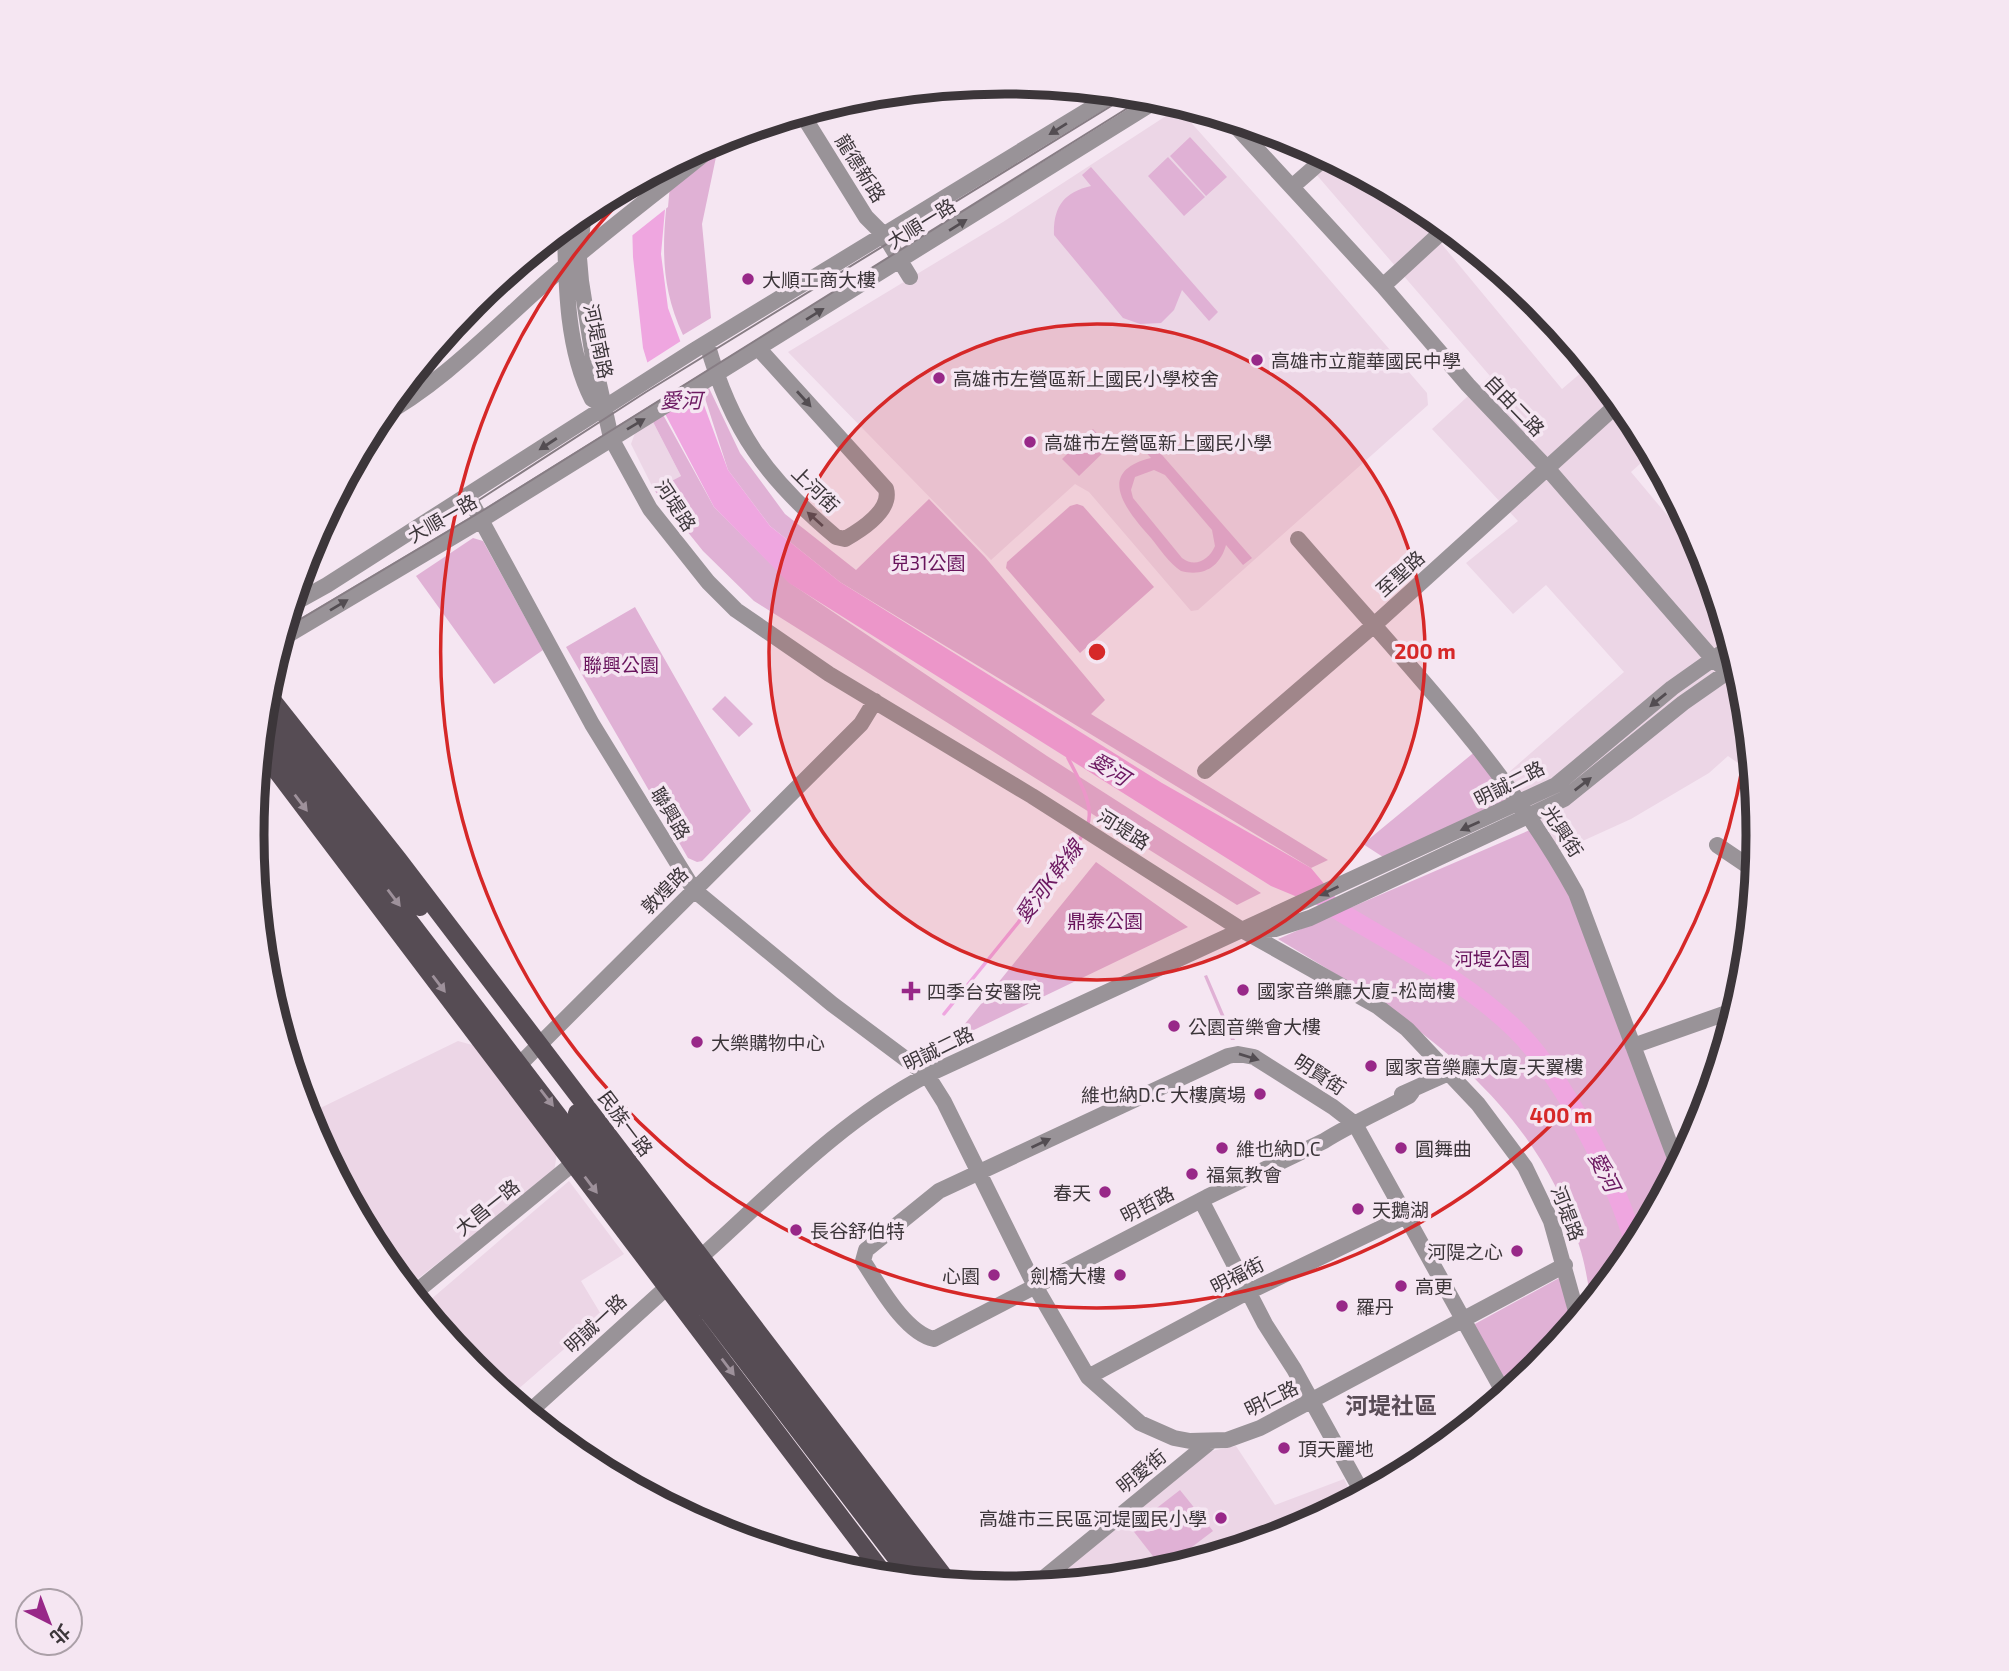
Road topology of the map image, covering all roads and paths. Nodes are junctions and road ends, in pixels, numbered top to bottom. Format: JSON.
{"nodes":[{"id":1,"x":1103,"y":101,"type":"edge"},
{"id":2,"x":1144,"y":108,"type":"edge"},
{"id":3,"x":807,"y":122,"type":"edge"},
{"id":4,"x":1243,"y":134,"type":"edge"},
{"id":5,"x":694,"y":163,"type":"edge"},
{"id":6,"x":1318,"y":165,"type":"edge"},
{"id":7,"x":1293,"y":187,"type":"junction"},
{"id":8,"x":580,"y":229,"type":"edge"},
{"id":9,"x":1438,"y":235,"type":"edge"},
{"id":10,"x":885,"y":236,"type":"junction"},
{"id":11,"x":567,"y":238,"type":"edge"},
{"id":12,"x":900,"y":261,"type":"junction"},
{"id":13,"x":572,"y":262,"type":"junction"},
{"id":14,"x":910,"y":277,"type":"dead end"},
{"id":15,"x":1383,"y":286,"type":"junction"},
{"id":16,"x":700,"y":347,"type":"junction"},
{"id":17,"x":758,"y":348,"type":"junction"},
{"id":18,"x":710,"y":379,"type":"junction"},
{"id":19,"x":404,"y":402,"type":"edge"},
{"id":20,"x":605,"y":407,"type":"junction"},
{"id":21,"x":1611,"y":410,"type":"edge"},
{"id":22,"x":611,"y":438,"type":"junction"},
{"id":23,"x":1547,"y":468,"type":"junction"},
{"id":24,"x":468,"y":496,"type":"junction"},
{"id":25,"x":481,"y":520,"type":"junction"},
{"id":26,"x":1298,"y":539,"type":"dead end"},
{"id":27,"x":302,"y":599,"type":"edge"},
{"id":28,"x":1373,"y":626,"type":"junction"},
{"id":29,"x":293,"y":632,"type":"edge"},
{"id":30,"x":1722,"y":653,"type":"edge"},
{"id":31,"x":1713,"y":659,"type":"junction"},
{"id":32,"x":1725,"y":666,"type":"edge"},
{"id":33,"x":1727,"y":673,"type":"edge"},
{"id":34,"x":875,"y":701,"type":"junction"},
{"id":35,"x":276,"y":706,"type":"edge"},
{"id":36,"x":273,"y":721,"type":"edge"},
{"id":37,"x":268,"y":755,"type":"edge"},
{"id":38,"x":1205,"y":771,"type":"dead end"},
{"id":39,"x":1524,"y":810,"type":"junction"},
{"id":40,"x":1717,"y":845,"type":"dead end"},
{"id":41,"x":1745,"y":864,"type":"edge"},
{"id":42,"x":694,"y":890,"type":"junction"},
{"id":43,"x":1242,"y":930,"type":"junction"},
{"id":44,"x":1723,"y":1014,"type":"edge"},
{"id":45,"x":1633,"y":1046,"type":"junction"},
{"id":46,"x":525,"y":1060,"type":"junction"},
{"id":47,"x":1451,"y":1072,"type":"junction"},
{"id":48,"x":927,"y":1075,"type":"junction"},
{"id":49,"x":1353,"y":1123,"type":"junction"},
{"id":50,"x":1673,"y":1154,"type":"edge"},
{"id":51,"x":581,"y":1157,"type":"junction"},
{"id":52,"x":979,"y":1172,"type":"junction"},
{"id":53,"x":1201,"y":1200,"type":"junction"},
{"id":54,"x":1406,"y":1216,"type":"junction"},
{"id":55,"x":1565,"y":1265,"type":"junction"},
{"id":56,"x":685,"y":1271,"type":"junction"},
{"id":57,"x":1035,"y":1286,"type":"junction"},
{"id":58,"x":419,"y":1290,"type":"edge"},
{"id":59,"x":1251,"y":1291,"type":"junction"},
{"id":60,"x":1575,"y":1307,"type":"edge"},
{"id":61,"x":1463,"y":1319,"type":"junction"},
{"id":62,"x":1088,"y":1377,"type":"junction"},
{"id":63,"x":1500,"y":1386,"type":"edge"},
{"id":64,"x":794,"y":1399,"type":"junction"},
{"id":65,"x":1313,"y":1401,"type":"junction"},
{"id":66,"x":534,"y":1408,"type":"edge"},
{"id":67,"x":766,"y":1417,"type":"junction"},
{"id":68,"x":1210,"y":1442,"type":"junction"},
{"id":69,"x":1359,"y":1486,"type":"edge"},
{"id":70,"x":877,"y":1565,"type":"edge"},
{"id":71,"x":906,"y":1570,"type":"edge"},
{"id":72,"x":924,"y":1572,"type":"edge"},
{"id":73,"x":941,"y":1573,"type":"edge"},
{"id":74,"x":1047,"y":1575,"type":"edge"}],
"edges":[{"from":1,"to":10,"type":"street","name":"大順一路","one_way":true},
{"from":12,"to":2,"type":"street","name":"大順一路","one_way":true},
{"from":3,"to":10,"type":"street","name":"龍德新路"},
{"from":4,"to":7,"type":"street","name":"自由二路"},
{"from":5,"to":13,"type":"street"},
{"from":6,"to":7,"type":"street"},
{"from":7,"to":15,"type":"street","name":"自由二路"},
{"from":8,"to":13,"type":"street","name":"河堤南路"},
{"from":9,"to":15,"type":"street"},
{"from":10,"to":12,"type":"street","name":"龍德新路"},
{"from":10,"to":16,"type":"street","name":"大順一路"},
{"from":11,"to":13,"type":"street","name":"河堤南路"},
{"from":12,"to":14,"type":"street","name":"龍德新路"},
{"from":17,"to":12,"type":"street","name":"大順一路","one_way":true},
{"from":13,"to":19,"type":"street"},
{"from":13,"to":20,"type":"street","name":"河堤南路"},
{"from":13,"to":20,"type":"street","name":"河堤南路"},
{"from":15,"to":23,"type":"street","name":"自由二路"},
{"from":16,"to":18,"type":"street","name":"上河街"},
{"from":16,"to":20,"type":"street","name":"大順一路"},
{"from":17,"to":18,"type":"street","name":"大順一路"},
{"from":17,"to":18,"type":"street","name":"上河街","one_way":true},
{"from":22,"to":18,"type":"street","name":"大順一路","one_way":true},
{"from":20,"to":22,"type":"street","name":"河堤路"},
{"from":20,"to":24,"type":"street","name":"大順一路","one_way":true},
{"from":21,"to":23,"type":"street","name":"至聖路"},
{"from":22,"to":25,"type":"street","name":"大順一路"},
{"from":22,"to":34,"type":"street","name":"河堤路"},
{"from":23,"to":28,"type":"street","name":"至聖路"},
{"from":23,"to":31,"type":"street","name":"自由二路"},
{"from":24,"to":25,"type":"street","name":"聯興路"},
{"from":24,"to":27,"type":"street","name":"大順一路"},
{"from":29,"to":25,"type":"street","name":"大順一路","one_way":true},
{"from":25,"to":42,"type":"street","name":"聯興路"},
{"from":26,"to":28,"type":"street","name":"光興街"},
{"from":28,"to":38,"type":"street","name":"至聖路"},
{"from":28,"to":39,"type":"street","name":"光興街"},
{"from":30,"to":31,"type":"street","name":"明誠二路"},
{"from":31,"to":32,"type":"street","name":"自由二路"},
{"from":31,"to":39,"type":"street","name":"明誠二路","one_way":true},
{"from":39,"to":33,"type":"street","name":"明誠二路","one_way":true},
{"from":34,"to":42,"type":"street","name":"敦煌路"},
{"from":34,"to":43,"type":"street","name":"河堤路"},
{"from":35,"to":46,"type":"main road","name":"民族一路"},
{"from":46,"to":36,"type":"main road","name":"民族一路","one_way":true},
{"from":37,"to":46,"type":"main road","name":"民族一路","one_way":true},
{"from":39,"to":43,"type":"street","name":"明誠二路","one_way":true},
{"from":39,"to":43,"type":"street","name":"明誠二路"},
{"from":39,"to":45,"type":"street","name":"光興街"},
{"from":40,"to":41,"type":"street"},
{"from":42,"to":46,"type":"street","name":"敦煌路"},
{"from":42,"to":48,"type":"street","name":"聯興路"},
{"from":43,"to":47,"type":"street","name":"河堤路"},
{"from":43,"to":48,"type":"street","name":"明誠二路"},
{"from":44,"to":45,"type":"street"},
{"from":45,"to":50,"type":"street","name":"光興街"},
{"from":46,"to":51,"type":"main road","name":"民族一路"},
{"from":56,"to":46,"type":"main road","name":"民族一路","one_way":true},
{"from":47,"to":49,"type":"street","name":"明哲路"},
{"from":47,"to":55,"type":"street","name":"河堤路"},
{"from":48,"to":52,"type":"street","name":"明仁路"},
{"from":48,"to":56,"type":"street","name":"明誠二路"},
{"from":52,"to":49,"type":"street","name":"明賢街","one_way":true},
{"from":49,"to":53,"type":"street","name":"明哲路"},
{"from":49,"to":54,"type":"street","name":"明賢街"},
{"from":51,"to":56,"type":"main road","name":"民族一路","one_way":true},
{"from":51,"to":58,"type":"street","name":"大昌一路"},
{"from":52,"to":57,"type":"street","name":"明仁路"},
{"from":52,"to":57,"type":"street"},
{"from":53,"to":57,"type":"street","name":"明哲路"},
{"from":53,"to":59,"type":"street"},
{"from":54,"to":59,"type":"street","name":"明福街"},
{"from":54,"to":61,"type":"street","name":"明賢街"},
{"from":55,"to":60,"type":"street","name":"河堤路"},
{"from":55,"to":61,"type":"street","name":"明仁路"},
{"from":56,"to":64,"type":"main road","name":"民族一路"},
{"from":56,"to":66,"type":"street","name":"明誠一路"},
{"from":56,"to":67,"type":"main road","name":"民族一路","one_way":true},
{"from":57,"to":62,"type":"street","name":"明仁路"},
{"from":59,"to":62,"type":"street","name":"明福街"},
{"from":59,"to":65,"type":"street"},
{"from":61,"to":63,"type":"street","name":"明賢街"},
{"from":61,"to":65,"type":"street","name":"明仁路"},
{"from":62,"to":68,"type":"street","name":"明仁路"},
{"from":64,"to":67,"type":"main road"},
{"from":64,"to":71,"type":"main road","name":"民族一路"},
{"from":64,"to":72,"type":"main road","name":"民族一路"},
{"from":64,"to":73,"type":"main road","name":"民族一路"},
{"from":65,"to":68,"type":"street","name":"明仁路"},
{"from":65,"to":69,"type":"street"},
{"from":67,"to":70,"type":"main road","name":"民族一路"},
{"from":68,"to":74,"type":"street","name":"明愛街"}]}
